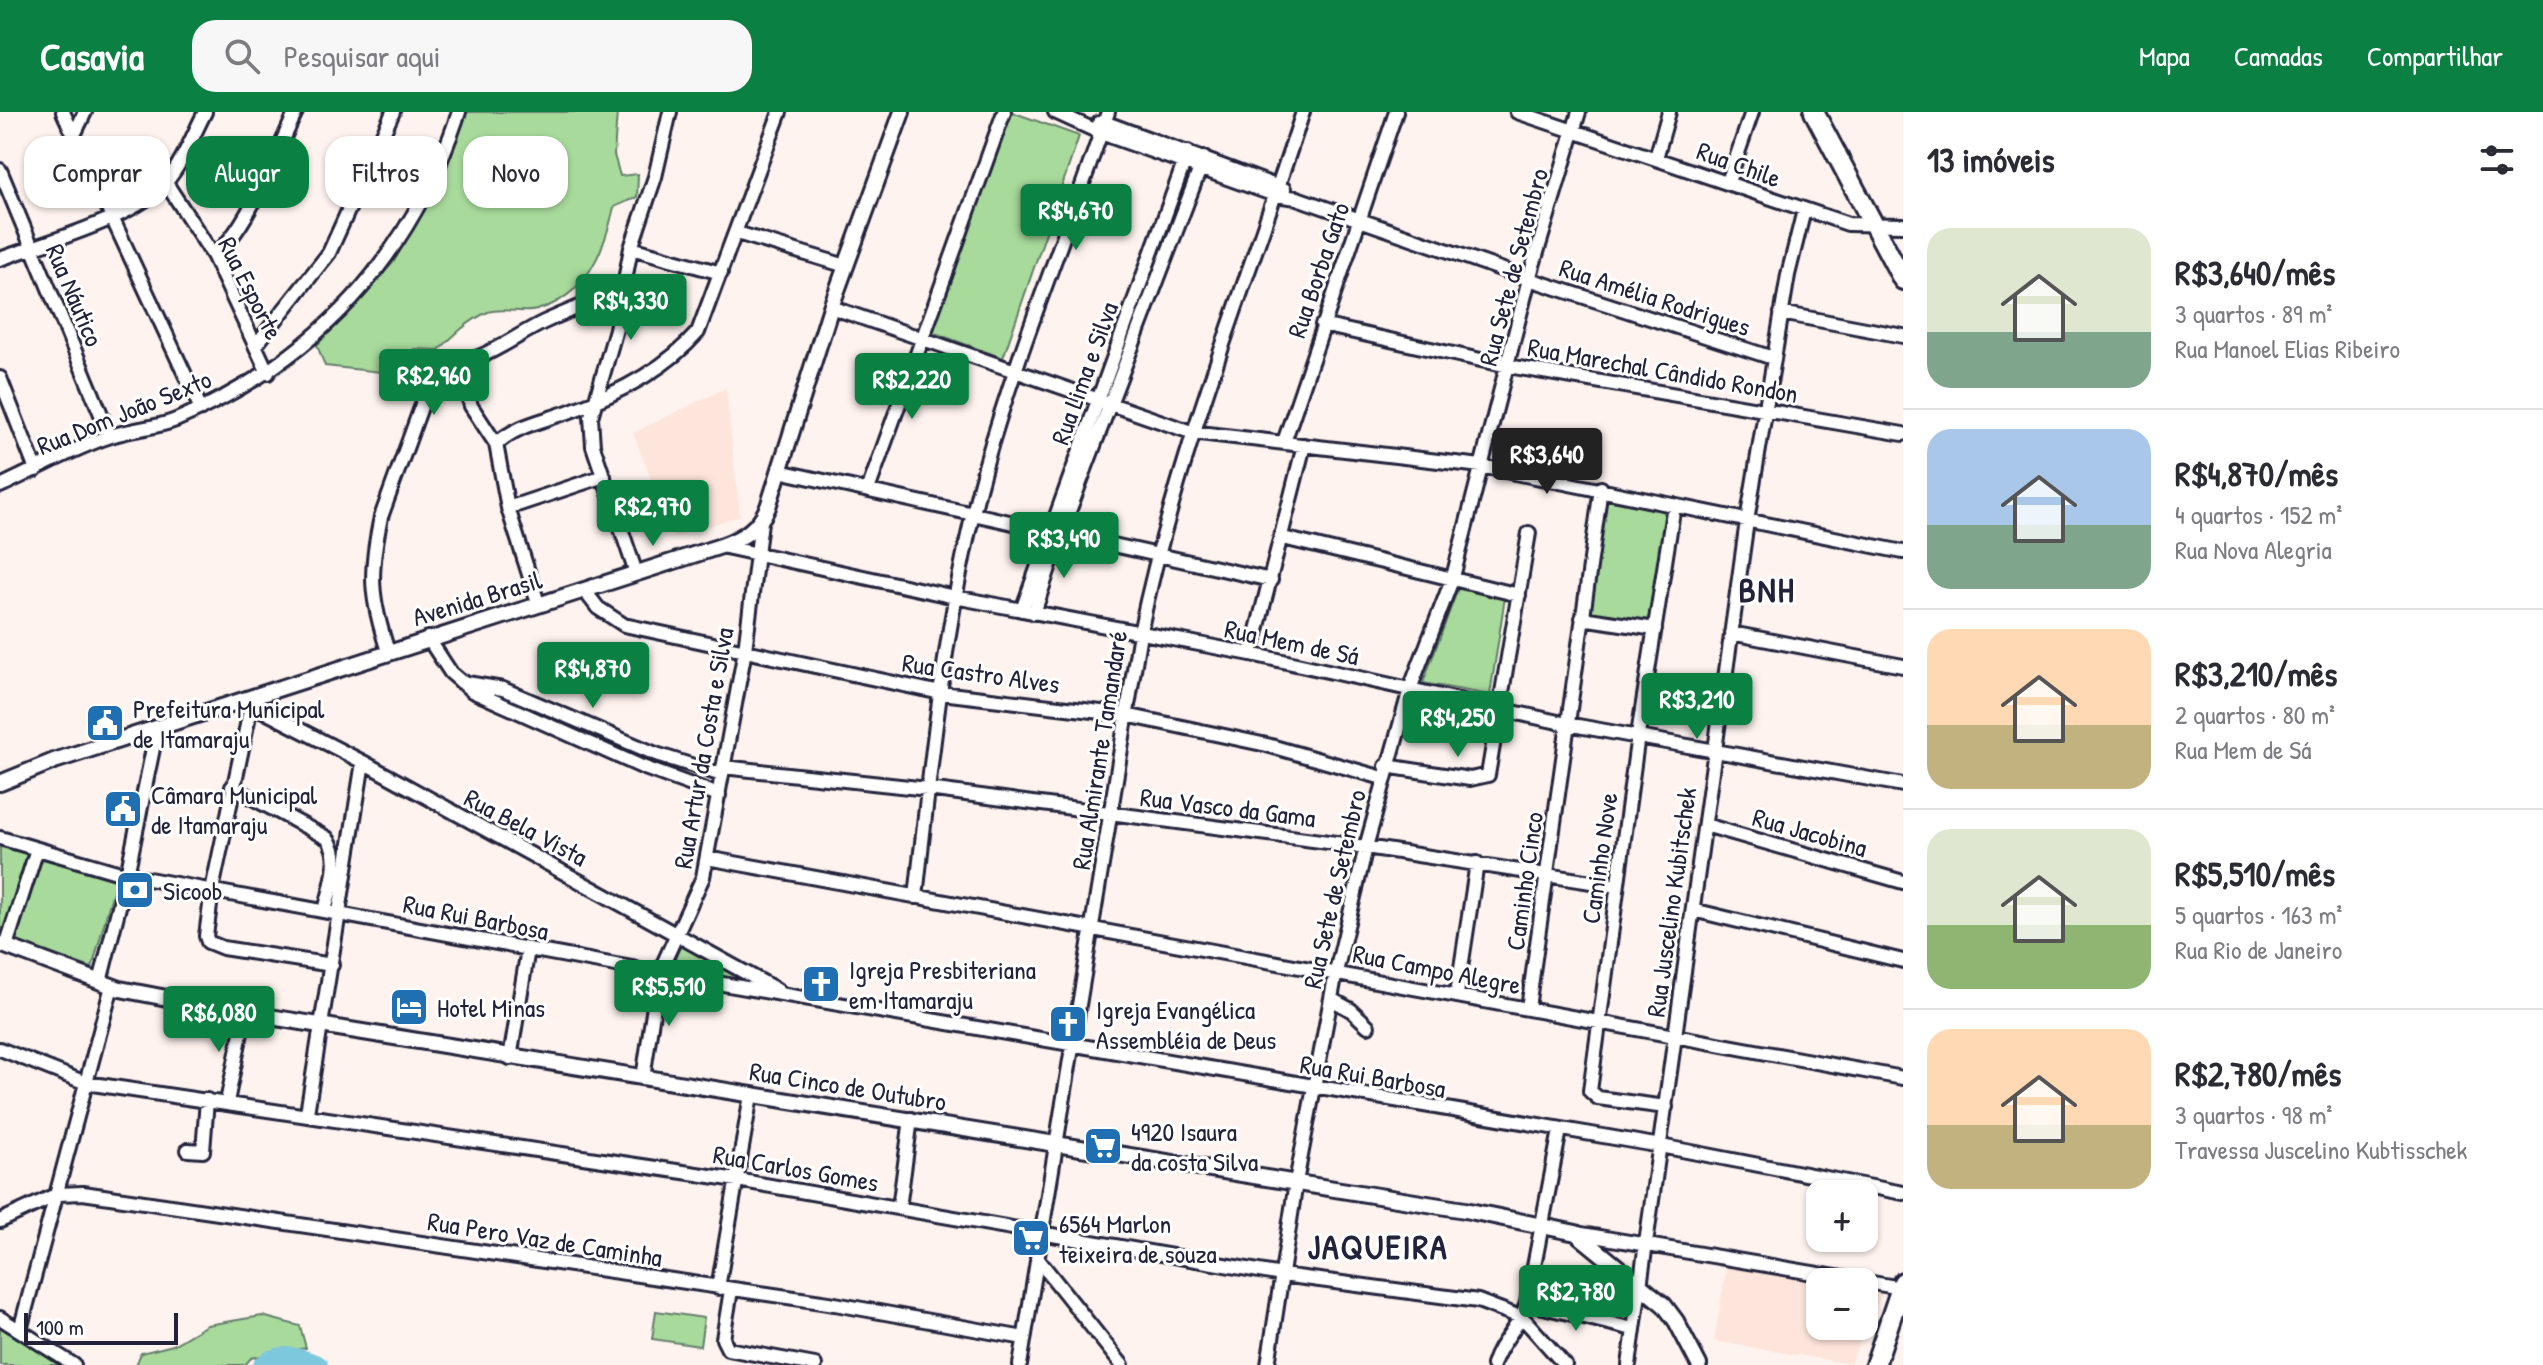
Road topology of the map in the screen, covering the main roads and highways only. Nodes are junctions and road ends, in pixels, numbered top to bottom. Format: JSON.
{"nodes":[{"id":1,"x":1814,"y":112,"type":"edge"},
{"id":2,"x":1903,"y":280,"type":"edge"},
{"id":3,"x":1903,"y":1282,"type":"edge"},
{"id":4,"x":1902,"y":1288,"type":"edge"},
{"id":5,"x":1875,"y":1365,"type":"edge"}],
"edges":[{"from":1,"to":2,"type":"main road"},
{"from":3,"to":4,"type":"main road"},
{"from":4,"to":5,"type":"main road"}]}
